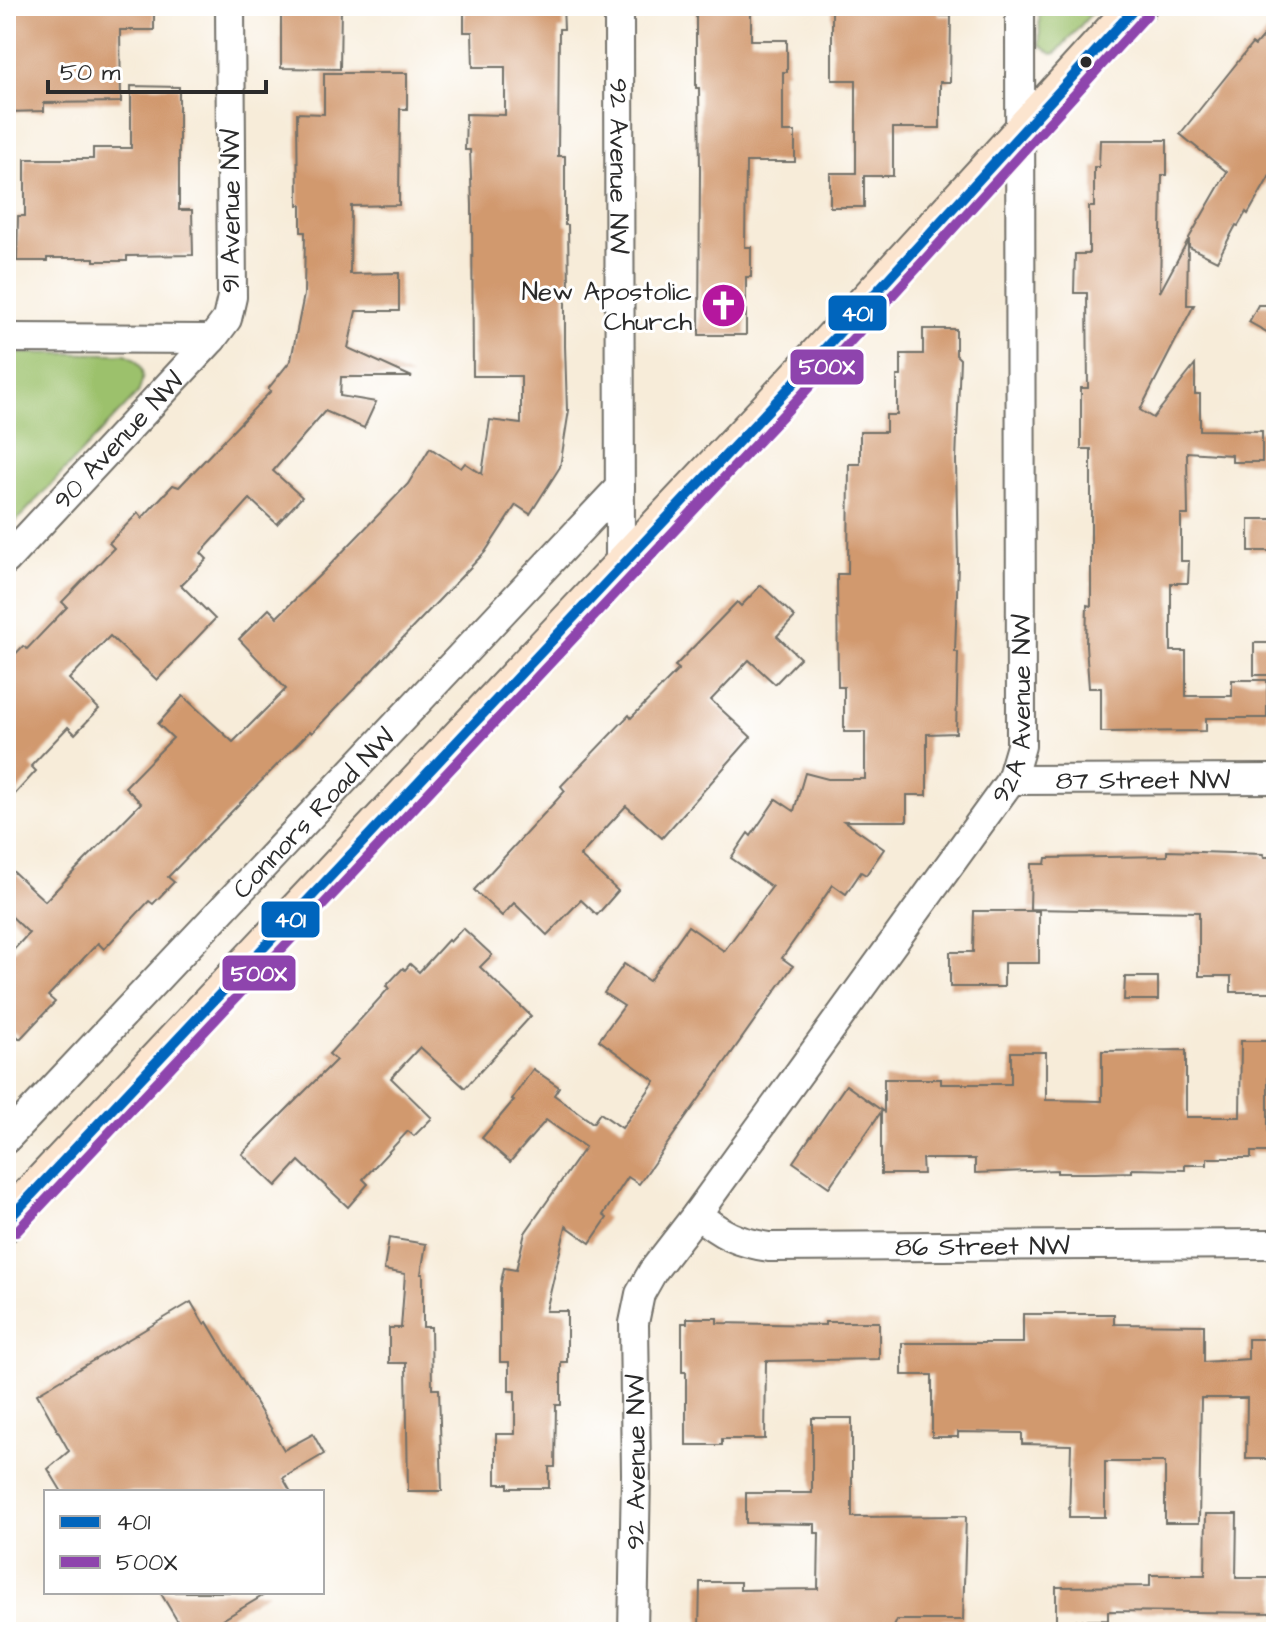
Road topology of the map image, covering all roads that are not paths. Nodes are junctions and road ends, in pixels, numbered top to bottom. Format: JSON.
{"nodes":[{"id":1,"x":230,"y":6,"type":"edge"},
{"id":2,"x":619,"y":6,"type":"edge"},
{"id":3,"x":1020,"y":6,"type":"edge"},
{"id":4,"x":1137,"y":6,"type":"edge"},
{"id":5,"x":1020,"y":135,"type":"junction"},
{"id":6,"x":220,"y":329,"type":"junction"},
{"id":7,"x":6,"y":338,"type":"edge"},
{"id":8,"x":620,"y":487,"type":"junction"},
{"id":9,"x":6,"y":560,"type":"edge"},
{"id":10,"x":620,"y":568,"type":"junction"},
{"id":11,"x":1276,"y":779,"type":"edge"},
{"id":12,"x":1011,"y":780,"type":"junction"},
{"id":13,"x":6,"y":1139,"type":"edge"},
{"id":14,"x":697,"y":1214,"type":"junction"},
{"id":15,"x":6,"y":1222,"type":"edge"},
{"id":16,"x":1276,"y":1244,"type":"edge"},
{"id":17,"x":640,"y":1294,"type":"joint"},
{"id":18,"x":633,"y":1632,"type":"edge"}],
"edges":[{"from":1,"to":6,"type":"street","name":"91 Avenue NW"},
{"from":2,"to":8,"type":"street","name":"92 Avenue NW"},
{"from":3,"to":5,"type":"street","name":"92A Avenue NW"},
{"from":4,"to":5,"type":"main road"},
{"from":5,"to":10,"type":"main road"},
{"from":5,"to":12,"type":"street","name":"92A Avenue NW"},
{"from":6,"to":7,"type":"street"},
{"from":6,"to":9,"type":"street","name":"90 Avenue NW"},
{"from":8,"to":10,"type":"street","name":"92 Avenue NW"},
{"from":8,"to":13,"type":"street","name":"Connors Road NW"},
{"from":10,"to":15,"type":"main road"},
{"from":11,"to":12,"type":"street","name":"87 Street NW"},
{"from":12,"to":14,"type":"street","name":"92A Avenue NW"},
{"from":14,"to":16,"type":"street","name":"86 Street NW"},
{"from":14,"to":17,"type":"street","name":"92A Avenue NW"},
{"from":17,"to":18,"type":"street","name":"92 Avenue NW"}]}
